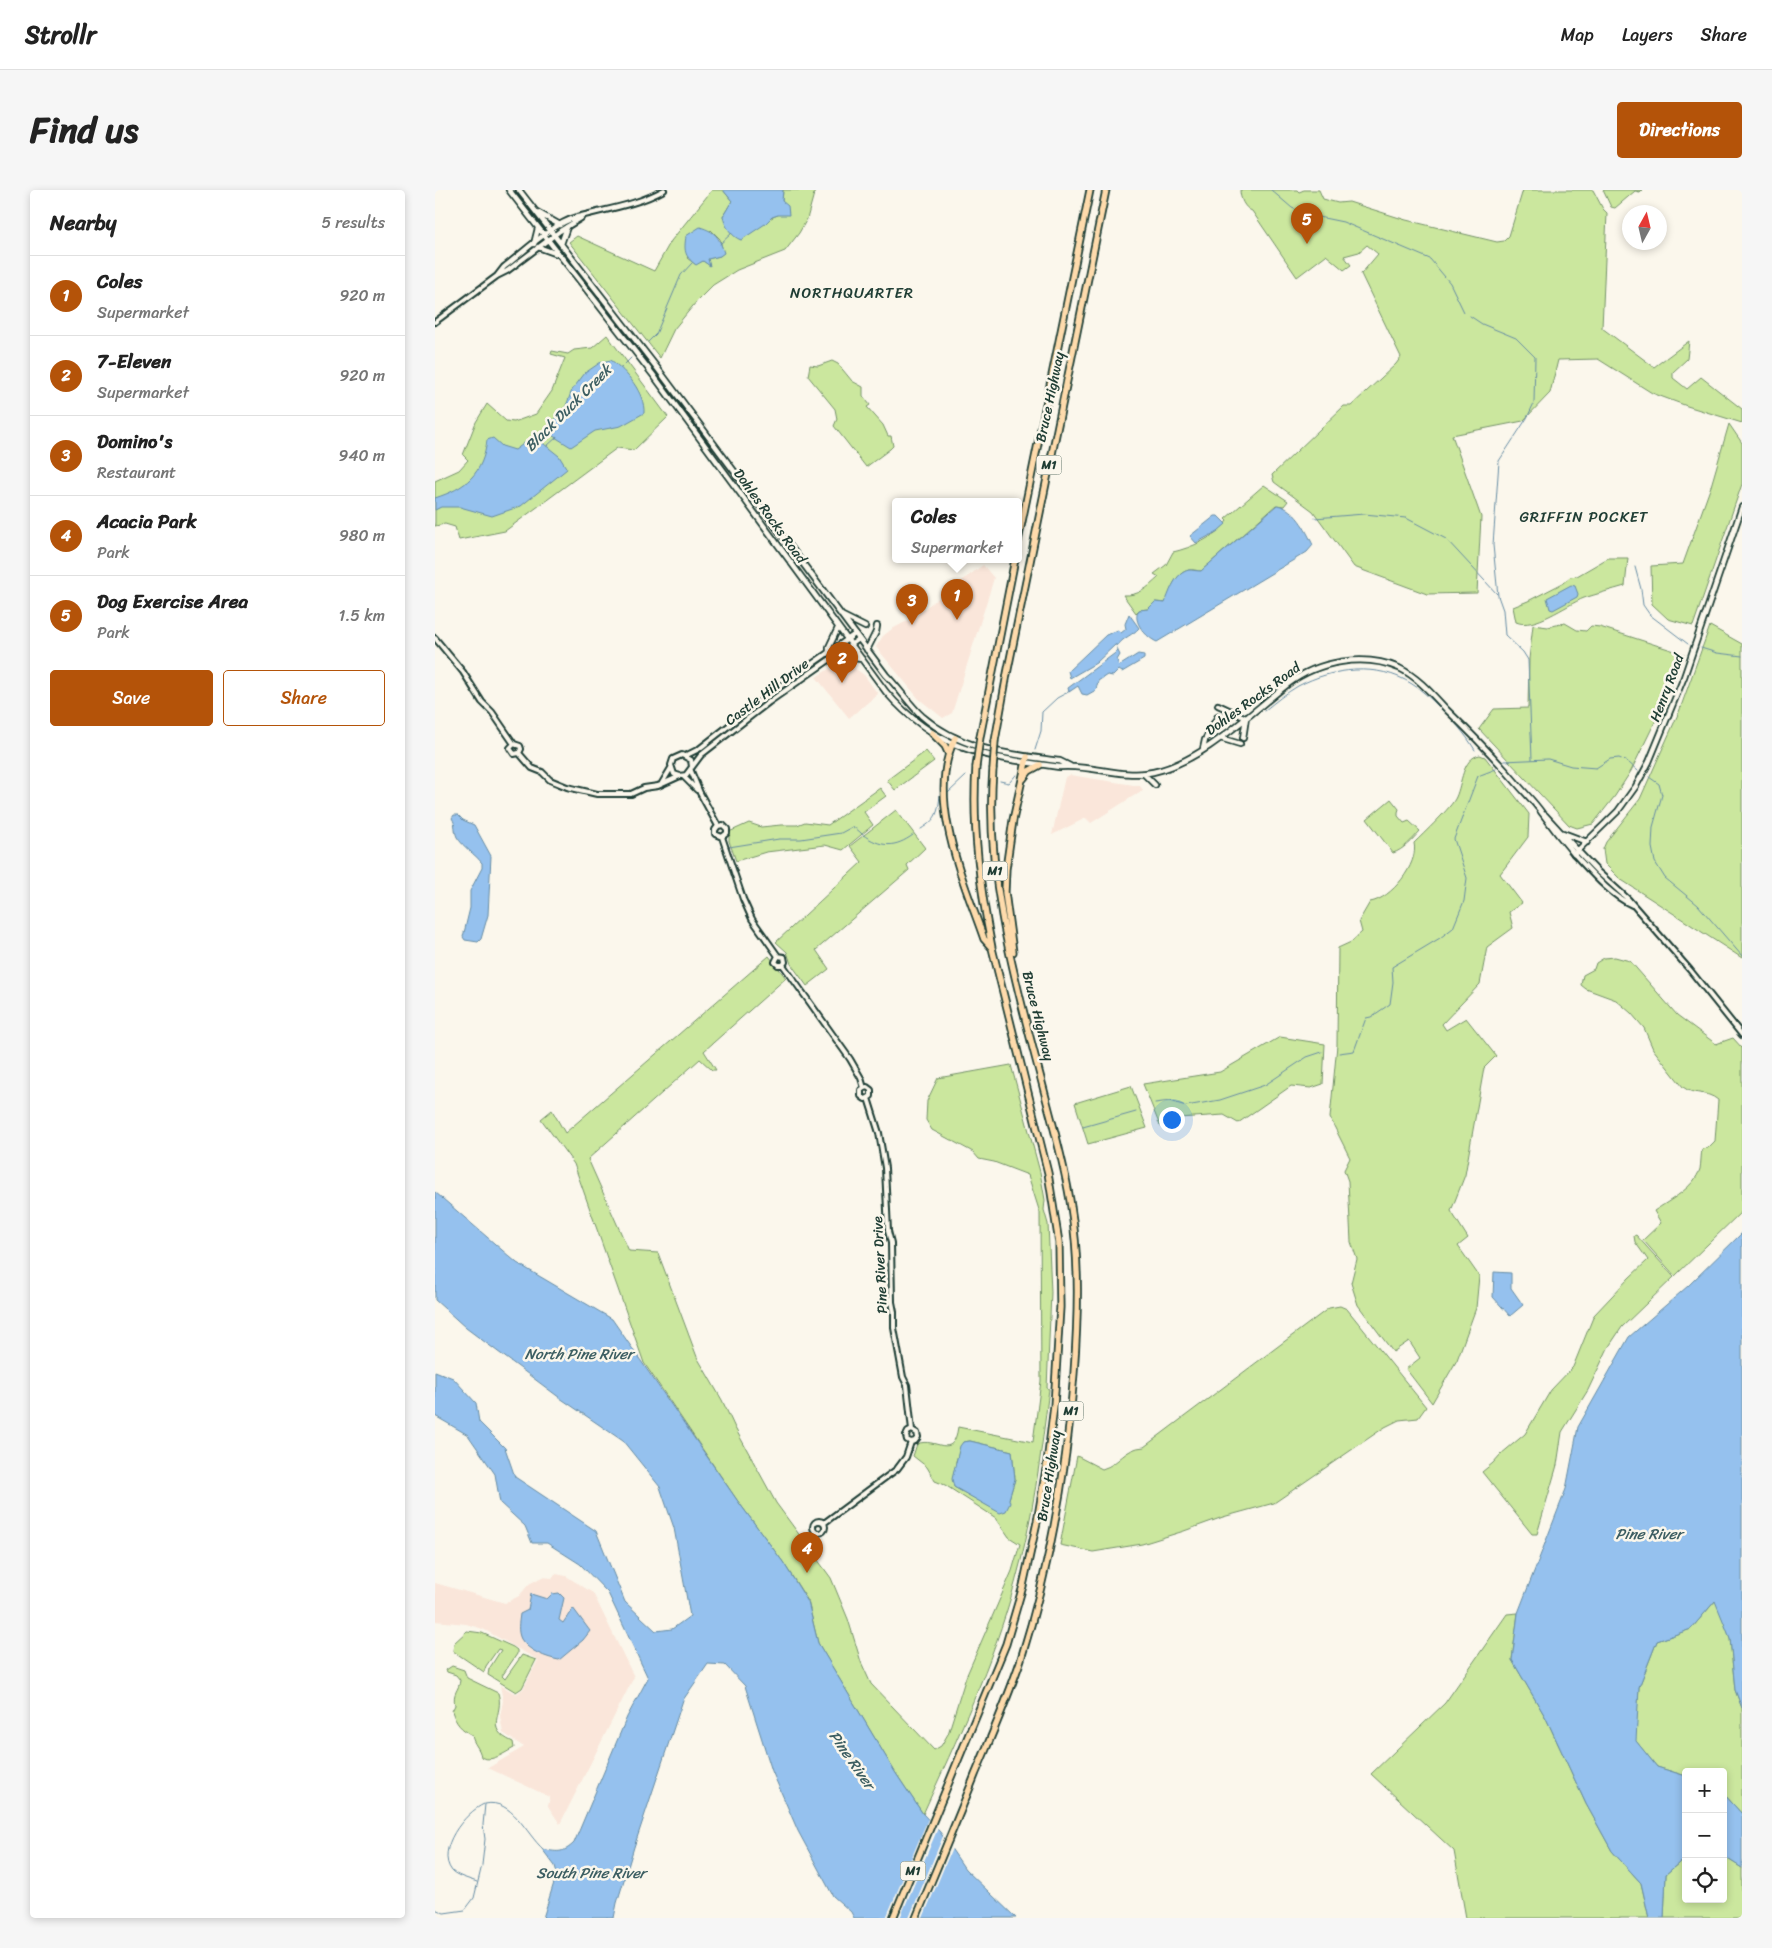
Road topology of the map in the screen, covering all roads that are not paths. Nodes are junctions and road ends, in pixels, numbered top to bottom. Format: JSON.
{"nodes":[{"id":1,"x":509,"y":190,"type":"edge"},
{"id":2,"x":519,"y":190,"type":"edge"},
{"id":3,"x":664,"y":190,"type":"edge"},
{"id":4,"x":1090,"y":190,"type":"edge"},
{"id":5,"x":1106,"y":190,"type":"edge"},
{"id":6,"x":536,"y":212,"type":"junction"},
{"id":7,"x":582,"y":217,"type":"junction"},
{"id":8,"x":560,"y":225,"type":"junction"},
{"id":9,"x":567,"y":226,"type":"junction"},
{"id":10,"x":538,"y":228,"type":"junction"},
{"id":11,"x":553,"y":233,"type":"junction"},
{"id":12,"x":546,"y":238,"type":"junction"},
{"id":13,"x":561,"y":244,"type":"junction"},
{"id":14,"x":536,"y":246,"type":"junction"},
{"id":15,"x":560,"y":255,"type":"junction"},
{"id":16,"x":435,"y":322,"type":"edge"},
{"id":17,"x":1742,"y":507,"type":"edge"},
{"id":18,"x":1022,"y":522,"type":"edge"},
{"id":19,"x":1014,"y":563,"type":"edge"},
{"id":20,"x":840,"y":614,"type":"junction"},
{"id":21,"x":877,"y":626,"type":"dead end"},
{"id":22,"x":839,"y":628,"type":"junction"},
{"id":23,"x":865,"y":628,"type":"dead end"},
{"id":24,"x":857,"y":637,"type":"junction"},
{"id":25,"x":435,"y":638,"type":"edge"},
{"id":26,"x":847,"y":640,"type":"junction"},
{"id":27,"x":851,"y":644,"type":"junction"},
{"id":28,"x":867,"y":650,"type":"junction"},
{"id":29,"x":829,"y":652,"type":"junction"},
{"id":30,"x":841,"y":652,"type":"junction"},
{"id":31,"x":862,"y":659,"type":"junction"},
{"id":32,"x":1218,"y":705,"type":"dead end"},
{"id":33,"x":1218,"y":716,"type":"dead end"},
{"id":34,"x":1246,"y":718,"type":"junction"},
{"id":35,"x":932,"y":733,"type":"junction"},
{"id":36,"x":1220,"y":738,"type":"junction"},
{"id":37,"x":1243,"y":738,"type":"dead end"},
{"id":38,"x":954,"y":741,"type":"junction"},
{"id":39,"x":514,"y":744,"type":"junction"},
{"id":40,"x":1240,"y":744,"type":"dead end"},
{"id":41,"x":1203,"y":749,"type":"junction"},
{"id":42,"x":519,"y":753,"type":"junction"},
{"id":43,"x":949,"y":755,"type":"junction"},
{"id":44,"x":685,"y":756,"type":"junction"},
{"id":45,"x":1026,"y":760,"type":"junction"},
{"id":46,"x":1041,"y":764,"type":"junction"},
{"id":47,"x":1071,"y":766,"type":"junction"},
{"id":48,"x":671,"y":768,"type":"junction"},
{"id":49,"x":691,"y":769,"type":"junction"},
{"id":50,"x":1144,"y":774,"type":"junction"},
{"id":51,"x":682,"y":776,"type":"junction"},
{"id":52,"x":1023,"y":779,"type":"junction"},
{"id":53,"x":662,"y":783,"type":"junction"},
{"id":54,"x":1155,"y":785,"type":"dead end"},
{"id":55,"x":700,"y":794,"type":"junction"},
{"id":56,"x":1542,"y":813,"type":"junction"},
{"id":57,"x":718,"y":826,"type":"junction"},
{"id":58,"x":1563,"y":833,"type":"junction"},
{"id":59,"x":722,"y":838,"type":"junction"},
{"id":60,"x":1587,"y":842,"type":"junction"},
{"id":61,"x":1576,"y":853,"type":"junction"},
{"id":62,"x":992,"y":948,"type":"junction"},
{"id":63,"x":1013,"y":972,"type":"junction"},
{"id":64,"x":1742,"y":1035,"type":"edge"},
{"id":65,"x":864,"y":1088,"type":"junction"},
{"id":66,"x":869,"y":1098,"type":"junction"},
{"id":67,"x":912,"y":1430,"type":"junction"},
{"id":68,"x":911,"y":1442,"type":"junction"},
{"id":69,"x":824,"y":1523,"type":"dead end"},
{"id":70,"x":893,"y":1918,"type":"edge"},
{"id":71,"x":916,"y":1918,"type":"edge"}],
"edges":[{"from":1,"to":10,"type":"main road","name":"Dohles Rocks Road"},
{"from":2,"to":6,"type":"main road","name":"Dohles Rocks Road"},
{"from":3,"to":7,"type":"street"},
{"from":4,"to":18,"type":"highway","name":"Bruce Highway","number":"M1"},
{"from":5,"to":63,"type":"highway","name":"Bruce Highway","number":"M1","bridge":true},
{"from":6,"to":8,"type":"main road"},
{"from":6,"to":11,"type":"main road","name":"Dohles Rocks Road"},
{"from":7,"to":8,"type":"street"},
{"from":7,"to":9,"type":"street"},
{"from":8,"to":11,"type":"street"},
{"from":9,"to":11,"type":"street"},
{"from":9,"to":13,"type":"main road"},
{"from":10,"to":12,"type":"main road","name":"Dohles Rocks Road"},
{"from":10,"to":14,"type":"main road"},
{"from":11,"to":12,"type":"street"},
{"from":11,"to":13,"type":"main road","name":"Dohles Rocks Road"},
{"from":12,"to":14,"type":"street"},
{"from":12,"to":15,"type":"main road","name":"Dohles Rocks Road"},
{"from":13,"to":20,"type":"main road","name":"Dohles Rocks Road"},
{"from":14,"to":15,"type":"main road"},
{"from":14,"to":16,"type":"street"},
{"from":15,"to":22,"type":"main road","name":"Dohles Rocks Road"},
{"from":17,"to":60,"type":"main road","name":"Henry Road"},
{"from":19,"to":62,"type":"highway","name":"Bruce Highway","number":"M1","bridge":true},
{"from":20,"to":23,"type":"main road"},
{"from":20,"to":24,"type":"main road","name":"Dohles Rocks Road"},
{"from":21,"to":28,"type":"main road"},
{"from":22,"to":26,"type":"main road","name":"Dohles Rocks Road"},
{"from":22,"to":29,"type":"main road"},
{"from":24,"to":26,"type":"street","name":"Castle Hill Drive"},
{"from":24,"to":27,"type":"street","name":"Castle Hill Drive"},
{"from":24,"to":28,"type":"main road","name":"Dohles Rocks Road"},
{"from":25,"to":39,"type":"street"},
{"from":26,"to":27,"type":"main road","name":"Dohles Rocks Road"},
{"from":26,"to":29,"type":"street","name":"Castle Hill Drive"},
{"from":27,"to":30,"type":"street","name":"Castle Hill Drive"},
{"from":27,"to":31,"type":"main road","name":"Dohles Rocks Road"},
{"from":28,"to":38,"type":"main road","name":"Dohles Rocks Road"},
{"from":29,"to":44,"type":"street","name":"Castle Hill Drive"},
{"from":30,"to":31,"type":"main road"},
{"from":30,"to":49,"type":"street","name":"Castle Hill Drive"},
{"from":31,"to":35,"type":"main road","name":"Dohles Rocks Road"},
{"from":32,"to":34,"type":"main road"},
{"from":33,"to":41,"type":"main road"},
{"from":34,"to":36,"type":"main road","name":"Dohles Rocks Road"},
{"from":34,"to":37,"type":"main road"},
{"from":34,"to":56,"type":"main road","name":"Dohles Rocks Road"},
{"from":35,"to":38,"type":"main road","name":"Dohles Rocks Road"},
{"from":35,"to":43,"type":"highway"},
{"from":36,"to":40,"type":"main road"},
{"from":36,"to":41,"type":"main road","name":"Dohles Rocks Road"},
{"from":38,"to":43,"type":"highway"},
{"from":38,"to":45,"type":"main road","name":"Dohles Rocks Road"},
{"from":39,"to":42,"type":"street"},
{"from":39,"to":42,"type":"street"},
{"from":41,"to":50,"type":"main road","name":"Dohles Rocks Road"},
{"from":42,"to":53,"type":"street"},
{"from":43,"to":62,"type":"highway"},
{"from":44,"to":48,"type":"street"},
{"from":44,"to":49,"type":"street"},
{"from":45,"to":46,"type":"main road","name":"Dohles Rocks Road"},
{"from":45,"to":47,"type":"main road","name":"Dohles Rocks Road"},
{"from":45,"to":52,"type":"highway"},
{"from":46,"to":47,"type":"main road","name":"Dohles Rocks Road"},
{"from":46,"to":52,"type":"highway"},
{"from":47,"to":50,"type":"main road","name":"Dohles Rocks Road"},
{"from":48,"to":51,"type":"street"},
{"from":48,"to":53,"type":"street"},
{"from":49,"to":51,"type":"street"},
{"from":49,"to":55,"type":"street"},
{"from":50,"to":54,"type":"main road"},
{"from":51,"to":53,"type":"street"},
{"from":51,"to":55,"type":"street"},
{"from":52,"to":63,"type":"highway"},
{"from":55,"to":57,"type":"street"},
{"from":56,"to":58,"type":"main road","name":"Dohles Rocks Road"},
{"from":56,"to":61,"type":"main road","name":"Dohles Rocks Road"},
{"from":57,"to":59,"type":"street"},
{"from":57,"to":59,"type":"street"},
{"from":58,"to":60,"type":"main road"},
{"from":58,"to":61,"type":"main road","name":"Dohles Rocks Road"},
{"from":59,"to":65,"type":"street"},
{"from":60,"to":61,"type":"main road","name":"Henry Road"},
{"from":61,"to":64,"type":"street","name":"Dohles Rocks Road"},
{"from":62,"to":70,"type":"highway","name":"Bruce Highway","number":"M1"},
{"from":63,"to":71,"type":"highway","name":"Bruce Highway","number":"M1"},
{"from":65,"to":66,"type":"street"},
{"from":65,"to":66,"type":"street"},
{"from":66,"to":67,"type":"street","name":"Pine River Drive"},
{"from":67,"to":68,"type":"street"},
{"from":67,"to":68,"type":"street"},
{"from":68,"to":69,"type":"street"}]}
